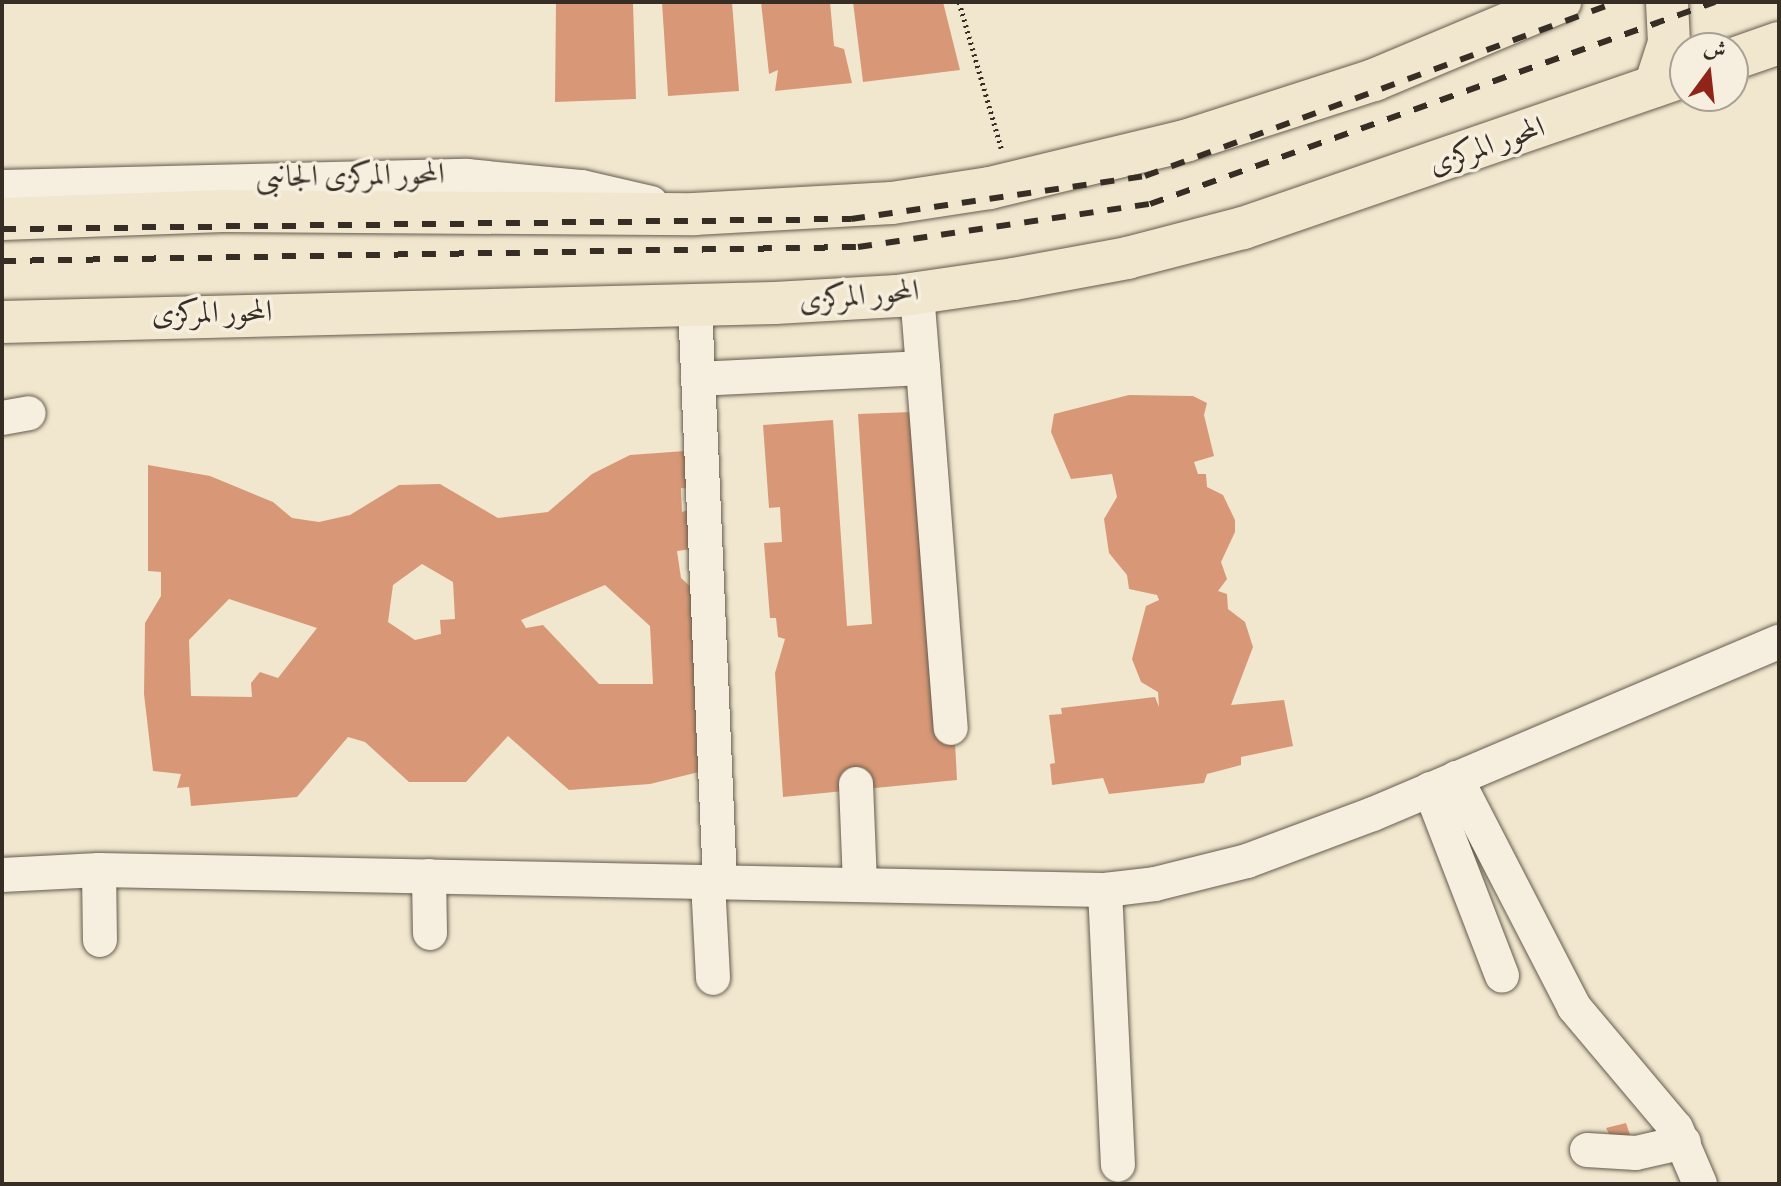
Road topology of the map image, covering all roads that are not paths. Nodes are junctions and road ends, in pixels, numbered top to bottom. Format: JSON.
{"nodes":[{"id":1,"x":1560,"y":2,"type":"edge"},
{"id":2,"x":1667,"y":2,"type":"edge"},
{"id":3,"x":1669,"y":43,"type":"edge"},
{"id":4,"x":1779,"y":43,"type":"edge"},
{"id":5,"x":1749,"y":53,"type":"edge"},
{"id":6,"x":1669,"y":81,"type":"edge"},
{"id":7,"x":2,"y":187,"type":"edge"},
{"id":8,"x":694,"y":214,"type":"junction"},
{"id":9,"x":2,"y":219,"type":"edge"},
{"id":10,"x":917,"y":293,"type":"junction"},
{"id":11,"x":695,"y":305,"type":"junction"},
{"id":12,"x":2,"y":322,"type":"edge"},
{"id":13,"x":923,"y":368,"type":"junction"},
{"id":14,"x":698,"y":379,"type":"junction"},
{"id":15,"x":1779,"y":642,"type":"edge"},
{"id":16,"x":951,"y":728,"type":"dead end"},
{"id":17,"x":856,"y":784,"type":"dead end"},
{"id":18,"x":1443,"y":784,"type":"junction"},
{"id":19,"x":99,"y":870,"type":"junction"},
{"id":20,"x":2,"y":875,"type":"edge"},
{"id":21,"x":429,"y":876,"type":"junction"},
{"id":22,"x":714,"y":882,"type":"junction"},
{"id":23,"x":860,"y":885,"type":"junction"},
{"id":24,"x":1105,"y":890,"type":"junction"},
{"id":25,"x":430,"y":933,"type":"dead end"},
{"id":26,"x":100,"y":940,"type":"dead end"},
{"id":27,"x":1502,"y":976,"type":"dead end"},
{"id":28,"x":713,"y":978,"type":"dead end"},
{"id":29,"x":1684,"y":1142,"type":"junction"},
{"id":30,"x":1587,"y":1150,"type":"dead end"},
{"id":31,"x":1118,"y":1165,"type":"dead end"},
{"id":32,"x":1700,"y":1184,"type":"edge"}],
"edges":[{"from":1,"to":8,"type":"main road"},
{"from":2,"to":3,"type":"main road"},
{"from":4,"to":5,"type":"main road"},
{"from":6,"to":10,"type":"main road","name":"المحور المركزى"},
{"from":7,"to":8,"type":"street","name":"المحور المركزى الجانبى"},
{"from":8,"to":9,"type":"main road"},
{"from":10,"to":11,"type":"main road","name":"المحور المركزى"},
{"from":10,"to":13,"type":"street"},
{"from":11,"to":12,"type":"main road","name":"المحور المركزى"},
{"from":11,"to":14,"type":"street"},
{"from":13,"to":14,"type":"street"},
{"from":13,"to":16,"type":"street"},
{"from":14,"to":22,"type":"street"},
{"from":15,"to":18,"type":"street"},
{"from":17,"to":23,"type":"street"},
{"from":18,"to":24,"type":"street"},
{"from":18,"to":27,"type":"street"},
{"from":18,"to":29,"type":"street"},
{"from":19,"to":20,"type":"street"},
{"from":19,"to":21,"type":"street"},
{"from":19,"to":26,"type":"street"},
{"from":21,"to":22,"type":"street"},
{"from":21,"to":25,"type":"street"},
{"from":22,"to":23,"type":"street"},
{"from":22,"to":28,"type":"street"},
{"from":23,"to":24,"type":"street"},
{"from":24,"to":31,"type":"street"},
{"from":29,"to":30,"type":"street"},
{"from":29,"to":32,"type":"street"}]}
